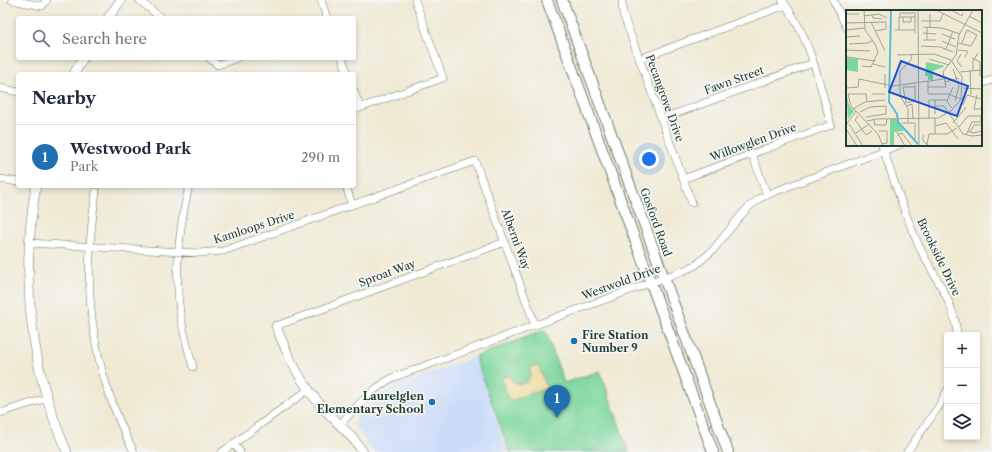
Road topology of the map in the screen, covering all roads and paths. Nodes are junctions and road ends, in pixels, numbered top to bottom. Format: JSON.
{"nodes":[{"id":1,"x":12,"y":0,"type":"edge"},
{"id":2,"x":47,"y":0,"type":"edge"},
{"id":3,"x":121,"y":0,"type":"edge"},
{"id":4,"x":139,"y":0,"type":"edge"},
{"id":5,"x":321,"y":0,"type":"edge"},
{"id":6,"x":415,"y":0,"type":"edge"},
{"id":7,"x":547,"y":0,"type":"edge"},
{"id":8,"x":562,"y":0,"type":"edge"},
{"id":9,"x":622,"y":0,"type":"edge"},
{"id":10,"x":833,"y":0,"type":"edge"},
{"id":11,"x":784,"y":2,"type":"edge"},
{"id":12,"x":109,"y":16,"type":"edge"},
{"id":13,"x":159,"y":16,"type":"edge"},
{"id":14,"x":326,"y":16,"type":"edge"},
{"id":15,"x":846,"y":26,"type":"edge"},
{"id":16,"x":639,"y":59,"type":"junction"},
{"id":17,"x":82,"y":60,"type":"edge"},
{"id":18,"x":212,"y":60,"type":"edge"},
{"id":19,"x":232,"y":60,"type":"edge"},
{"id":20,"x":343,"y":60,"type":"edge"},
{"id":21,"x":814,"y":63,"type":"junction"},
{"id":22,"x":75,"y":72,"type":"edge"},
{"id":23,"x":347,"y":72,"type":"edge"},
{"id":24,"x":992,"y":80,"type":"edge"},
{"id":25,"x":982,"y":84,"type":"edge"},
{"id":26,"x":0,"y":88,"type":"edge"},
{"id":27,"x":16,"y":92,"type":"edge"},
{"id":28,"x":357,"y":109,"type":"edge"},
{"id":29,"x":661,"y":118,"type":"junction"},
{"id":30,"x":894,"y":146,"type":"edge"},
{"id":31,"x":883,"y":148,"type":"edge"},
{"id":32,"x":752,"y":154,"type":"junction"},
{"id":33,"x":475,"y":161,"type":"joint"},
{"id":34,"x":0,"y":179,"type":"edge"},
{"id":35,"x":684,"y":179,"type":"junction"},
{"id":36,"x":16,"y":182,"type":"edge"},
{"id":37,"x":36,"y":188,"type":"edge"},
{"id":38,"x":189,"y":188,"type":"edge"},
{"id":39,"x":347,"y":188,"type":"edge"},
{"id":40,"x":96,"y":192,"type":"dead end"},
{"id":41,"x":767,"y":195,"type":"junction"},
{"id":42,"x":692,"y":203,"type":"dead end"},
{"id":43,"x":352,"y":205,"type":"junction"},
{"id":44,"x":505,"y":242,"type":"junction"},
{"id":45,"x":29,"y":243,"type":"junction"},
{"id":46,"x":89,"y":246,"type":"junction"},
{"id":47,"x":178,"y":252,"type":"junction"},
{"id":48,"x":664,"y":278,"type":"junction"},
{"id":49,"x":651,"y":283,"type":"junction"},
{"id":50,"x":535,"y":325,"type":"junction"},
{"id":51,"x":276,"y":326,"type":"joint"},
{"id":52,"x":956,"y":332,"type":"edge"},
{"id":53,"x":193,"y":367,"type":"dead end"},
{"id":54,"x":308,"y":390,"type":"junction"},
{"id":55,"x":944,"y":397,"type":"edge"},
{"id":56,"x":47,"y":398,"type":"junction"},
{"id":57,"x":0,"y":413,"type":"edge"},
{"id":58,"x":340,"y":425,"type":"junction"},
{"id":59,"x":234,"y":444,"type":"junction"},
{"id":60,"x":67,"y":452,"type":"edge"},
{"id":61,"x":134,"y":452,"type":"edge"},
{"id":62,"x":222,"y":452,"type":"edge"},
{"id":63,"x":240,"y":452,"type":"edge"},
{"id":64,"x":364,"y":452,"type":"edge"},
{"id":65,"x":713,"y":452,"type":"edge"},
{"id":66,"x":728,"y":452,"type":"edge"},
{"id":67,"x":907,"y":452,"type":"edge"}],
"edges":[{"from":1,"to":2,"type":"street"},
{"from":3,"to":12,"type":"street"},
{"from":4,"to":13,"type":"street"},
{"from":5,"to":14,"type":"street"},
{"from":6,"to":28,"type":"street"},
{"from":7,"to":49,"type":"main road"},
{"from":8,"to":48,"type":"main road","name":"Gosford Road"},
{"from":9,"to":16,"type":"street","name":"Pecangrove Drive"},
{"from":10,"to":15,"type":"street"},
{"from":11,"to":16,"type":"street"},
{"from":11,"to":21,"type":"street"},
{"from":16,"to":29,"type":"street","name":"Pecangrove Drive"},
{"from":17,"to":22,"type":"street"},
{"from":18,"to":19,"type":"street"},
{"from":20,"to":23,"type":"street"},
{"from":21,"to":29,"type":"street","name":"Fawn Street"},
{"from":21,"to":32,"type":"street","name":"Willowglen Drive"},
{"from":24,"to":25,"type":"street"},
{"from":26,"to":27,"type":"street"},
{"from":29,"to":35,"type":"street","name":"Pecangrove Drive"},
{"from":30,"to":31,"type":"street","name":"Westwold Drive"},
{"from":31,"to":41,"type":"street","name":"Westwold Drive"},
{"from":31,"to":52,"type":"street","name":"Brookside Drive"},
{"from":32,"to":35,"type":"street","name":"Willowglen Drive"},
{"from":32,"to":41,"type":"street"},
{"from":33,"to":43,"type":"street","name":"Kamloops Drive"},
{"from":33,"to":44,"type":"street","name":"Alberni Way"},
{"from":34,"to":36,"type":"street"},
{"from":35,"to":42,"type":"street","name":"Pecangrove Drive"},
{"from":37,"to":45,"type":"street"},
{"from":38,"to":47,"type":"street"},
{"from":39,"to":43,"type":"street"},
{"from":40,"to":46,"type":"street"},
{"from":41,"to":48,"type":"street","name":"Westwold Drive"},
{"from":43,"to":47,"type":"street","name":"Kamloops Drive"},
{"from":44,"to":50,"type":"street","name":"Alberni Way"},
{"from":44,"to":51,"type":"street","name":"Sproat Way"},
{"from":45,"to":46,"type":"street","name":"Kamloops Drive"},
{"from":45,"to":56,"type":"street"},
{"from":46,"to":47,"type":"street","name":"Kamloops Drive"},
{"from":46,"to":61,"type":"street"},
{"from":47,"to":53,"type":"street"},
{"from":48,"to":49,"type":"street","name":"Westwold Drive"},
{"from":48,"to":66,"type":"main road","name":"Gosford Road"},
{"from":49,"to":50,"type":"street","name":"Westwold Drive"},
{"from":49,"to":65,"type":"main road"},
{"from":50,"to":58,"type":"street","name":"Westwold Drive"},
{"from":51,"to":54,"type":"street"},
{"from":54,"to":58,"type":"street"},
{"from":54,"to":59,"type":"street"},
{"from":55,"to":67,"type":"street"},
{"from":56,"to":57,"type":"street"},
{"from":56,"to":60,"type":"street"},
{"from":58,"to":64,"type":"street"},
{"from":59,"to":62,"type":"street"},
{"from":59,"to":63,"type":"street"}]}
